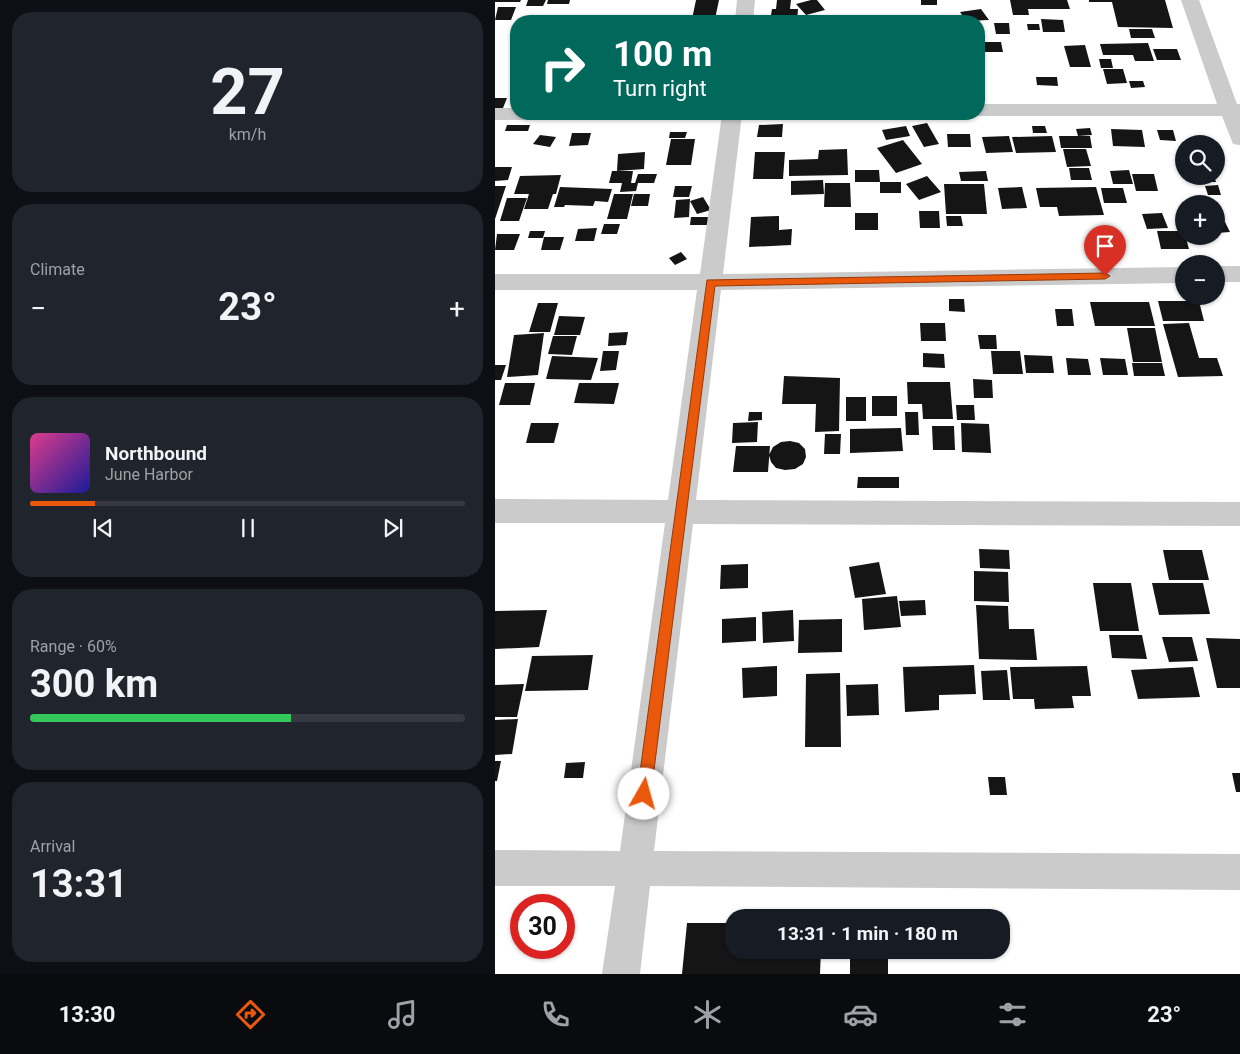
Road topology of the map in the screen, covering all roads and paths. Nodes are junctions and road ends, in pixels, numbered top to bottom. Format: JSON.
{"nodes":[{"id":1,"x":747,"y":0,"type":"edge"},
{"id":2,"x":1189,"y":0,"type":"edge"},
{"id":3,"x":745,"y":15,"type":"edge"},
{"id":4,"x":985,"y":110,"type":"edge"},
{"id":5,"x":1235,"y":110,"type":"edge"},
{"id":6,"x":495,"y":114,"type":"edge"},
{"id":7,"x":510,"y":114,"type":"edge"},
{"id":8,"x":731,"y":120,"type":"edge"},
{"id":9,"x":1240,"y":140,"type":"edge"},
{"id":10,"x":1225,"y":274,"type":"edge"},
{"id":11,"x":1240,"y":274,"type":"edge"},
{"id":12,"x":1175,"y":275,"type":"edge"},
{"id":13,"x":495,"y":282,"type":"edge"},
{"id":14,"x":710,"y":282,"type":"junction"},
{"id":15,"x":681,"y":510,"type":"junction"},
{"id":16,"x":495,"y":511,"type":"edge"},
{"id":17,"x":1240,"y":514,"type":"edge"},
{"id":18,"x":495,"y":868,"type":"edge"},
{"id":19,"x":635,"y":870,"type":"junction"},
{"id":20,"x":1240,"y":872,"type":"edge"},
{"id":21,"x":621,"y":974,"type":"edge"}],
"edges":[{"from":1,"to":3,"type":"street"},
{"from":2,"to":5,"type":"street"},
{"from":4,"to":5,"type":"street"},
{"from":5,"to":9,"type":"street"},
{"from":6,"to":7,"type":"street"},
{"from":8,"to":14,"type":"street"},
{"from":10,"to":11,"type":"street"},
{"from":12,"to":14,"type":"street"},
{"from":13,"to":14,"type":"street"},
{"from":14,"to":15,"type":"street"},
{"from":15,"to":16,"type":"street"},
{"from":15,"to":17,"type":"street"},
{"from":15,"to":19,"type":"street"},
{"from":18,"to":19,"type":"street"},
{"from":19,"to":20,"type":"street"},
{"from":19,"to":21,"type":"street"}]}
